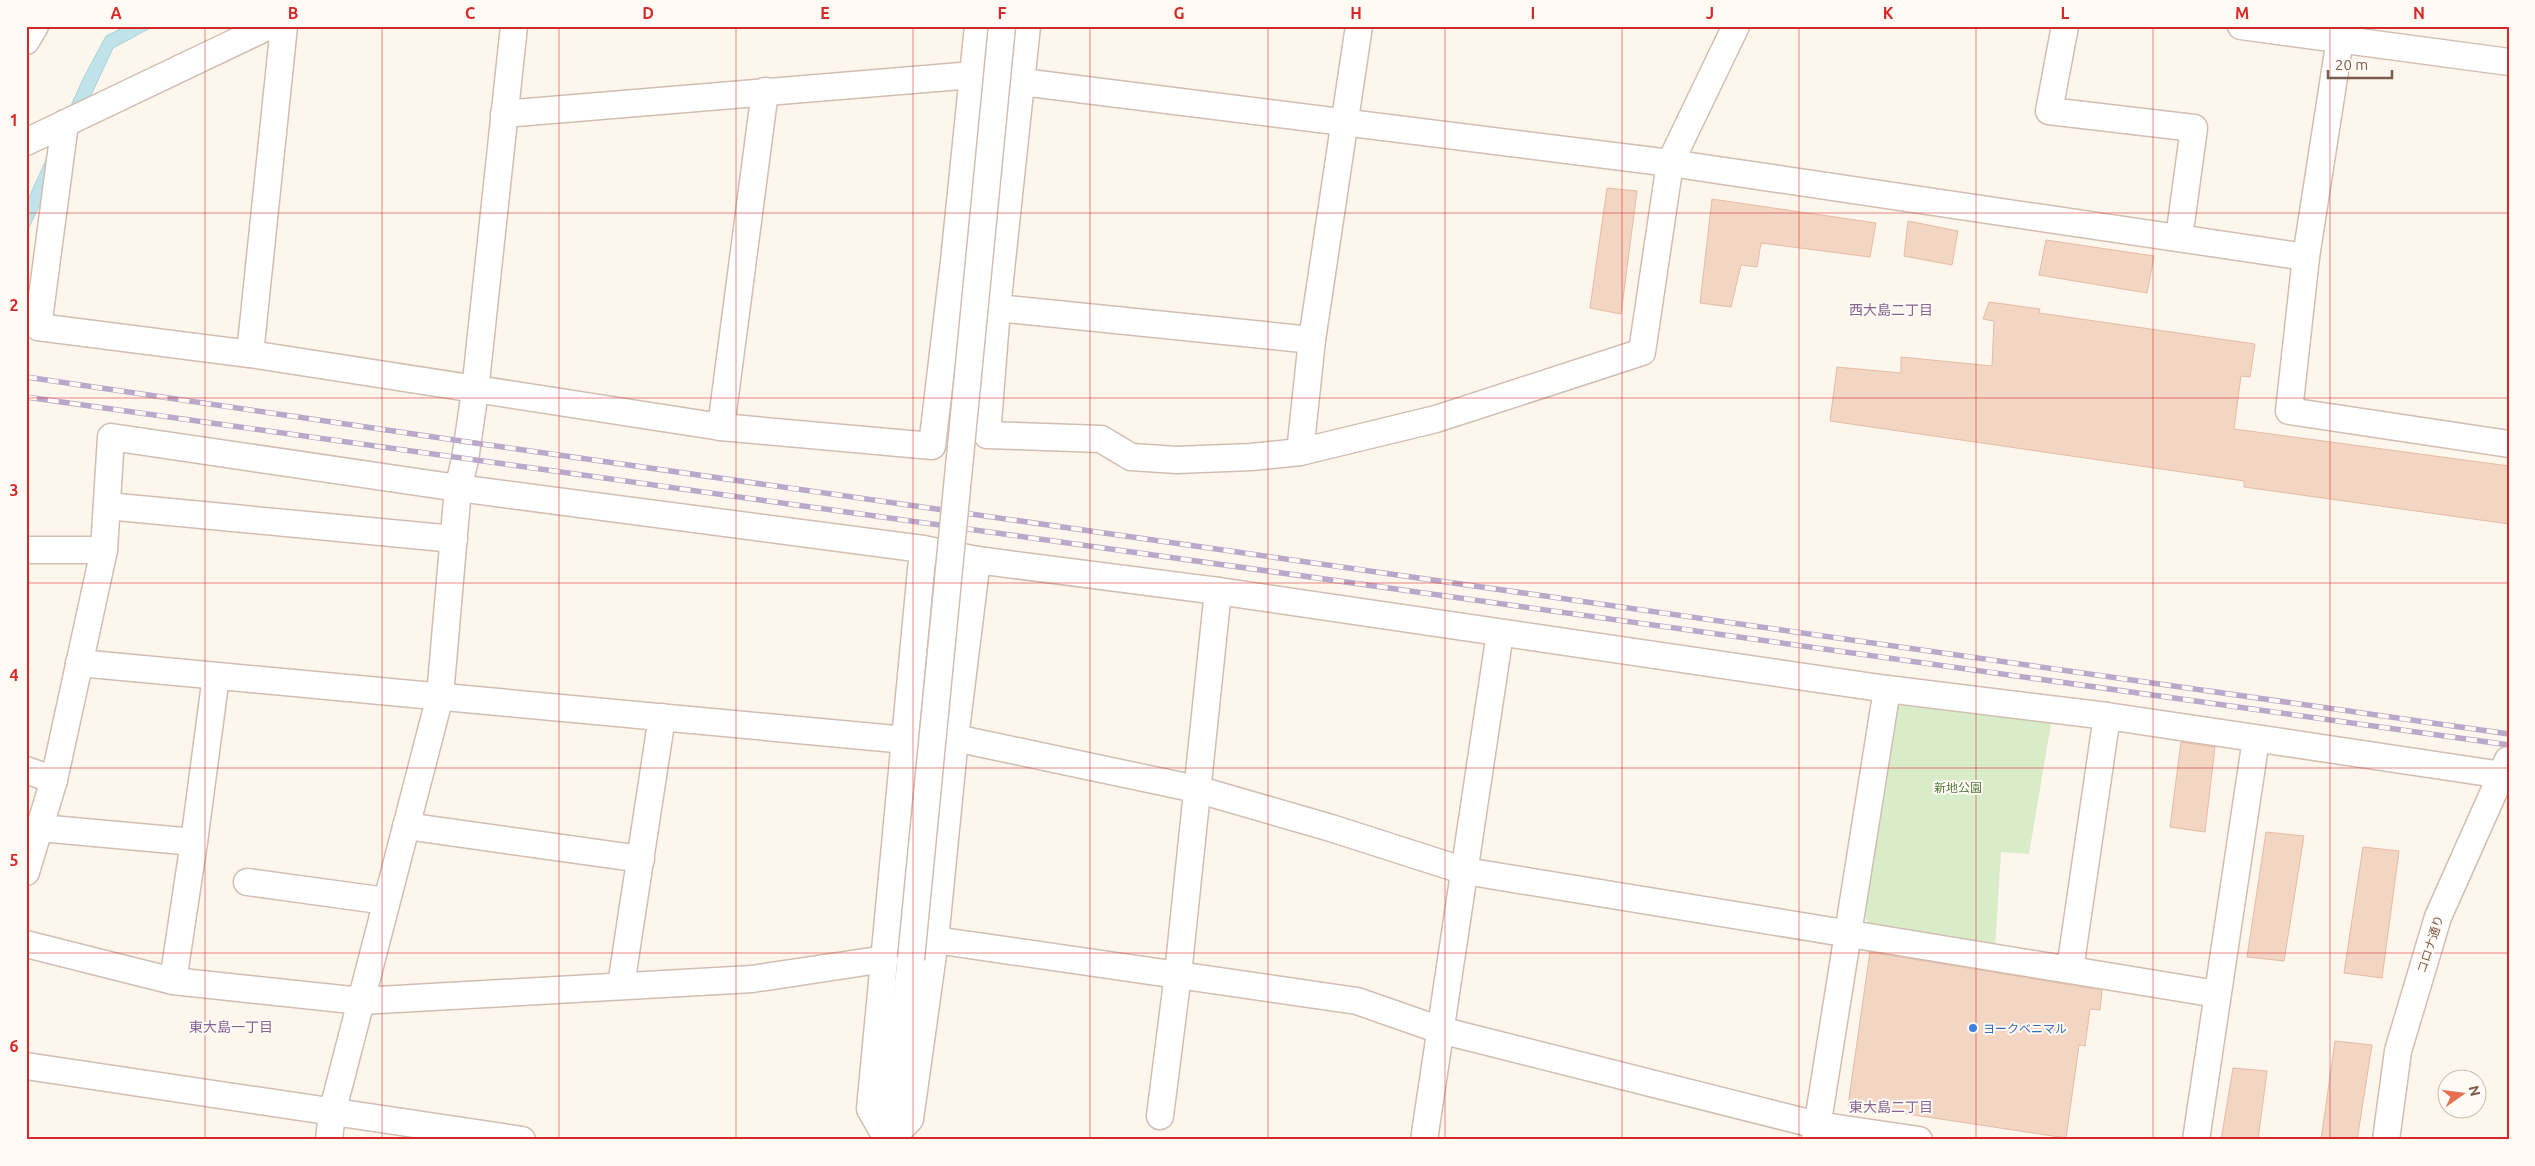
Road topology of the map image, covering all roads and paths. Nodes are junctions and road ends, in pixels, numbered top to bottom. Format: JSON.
{"nodes":[{"id":1,"x":35,"y":26,"type":"edge"},
{"id":2,"x":270,"y":26,"type":"edge"},
{"id":3,"x":284,"y":26,"type":"edge"},
{"id":4,"x":514,"y":26,"type":"edge"},
{"id":5,"x":978,"y":26,"type":"edge"},
{"id":6,"x":1002,"y":26,"type":"edge"},
{"id":7,"x":1027,"y":26,"type":"edge"},
{"id":8,"x":1359,"y":26,"type":"edge"},
{"id":9,"x":1736,"y":26,"type":"edge"},
{"id":10,"x":2065,"y":26,"type":"edge"},
{"id":11,"x":2241,"y":26,"type":"edge"},
{"id":12,"x":2341,"y":33,"type":"edge"},
{"id":13,"x":26,"y":41,"type":"edge"},
{"id":14,"x":2509,"y":62,"type":"edge"},
{"id":15,"x":973,"y":75,"type":"junction"},
{"id":16,"x":1022,"y":82,"type":"junction"},
{"id":17,"x":766,"y":91,"type":"junction"},
{"id":18,"x":504,"y":114,"type":"junction"},
{"id":19,"x":1345,"y":121,"type":"junction"},
{"id":20,"x":66,"y":123,"type":"junction"},
{"id":21,"x":26,"y":142,"type":"edge"},
{"id":22,"x":1670,"y":163,"type":"junction"},
{"id":23,"x":2178,"y":238,"type":"junction"},
{"id":24,"x":2306,"y":256,"type":"junction"},
{"id":25,"x":997,"y":308,"type":"junction"},
{"id":26,"x":1312,"y":340,"type":"junction"},
{"id":27,"x":250,"y":354,"type":"junction"},
{"id":28,"x":475,"y":391,"type":"junction"},
{"id":29,"x":721,"y":428,"type":"junction"},
{"id":30,"x":2509,"y":444,"type":"edge"},
{"id":31,"x":1300,"y":452,"type":"junction"},
{"id":32,"x":458,"y":488,"type":"junction"},
{"id":33,"x":107,"y":506,"type":"junction"},
{"id":34,"x":454,"y":539,"type":"junction"},
{"id":35,"x":923,"y":549,"type":"junction"},
{"id":36,"x":26,"y":550,"type":"edge"},
{"id":37,"x":104,"y":550,"type":"junction"},
{"id":38,"x":977,"y":560,"type":"junction"},
{"id":39,"x":1218,"y":591,"type":"junction"},
{"id":40,"x":1500,"y":633,"type":"junction"},
{"id":41,"x":79,"y":663,"type":"junction"},
{"id":42,"x":216,"y":676,"type":"junction"},
{"id":43,"x":1887,"y":689,"type":"junction"},
{"id":44,"x":440,"y":696,"type":"junction"},
{"id":45,"x":2107,"y":716,"type":"junction"},
{"id":46,"x":662,"y":717,"type":"junction"},
{"id":47,"x":955,"y":738,"type":"junction"},
{"id":48,"x":2256,"y":739,"type":"junction"},
{"id":49,"x":906,"y":740,"type":"junction"},
{"id":50,"x":26,"y":770,"type":"edge"},
{"id":51,"x":2506,"y":770,"type":"edge"},
{"id":52,"x":54,"y":780,"type":"junction"},
{"id":53,"x":1196,"y":789,"type":"junction"},
{"id":54,"x":406,"y":826,"type":"junction"},
{"id":55,"x":40,"y":828,"type":"junction"},
{"id":56,"x":194,"y":842,"type":"junction"},
{"id":57,"x":641,"y":859,"type":"junction"},
{"id":58,"x":26,"y":872,"type":"edge"},
{"id":59,"x":1466,"y":872,"type":"junction"},
{"id":60,"x":247,"y":882,"type":"dead end"},
{"id":61,"x":386,"y":901,"type":"junction"},
{"id":62,"x":1848,"y":932,"type":"junction"},
{"id":63,"x":935,"y":940,"type":"junction"},
{"id":64,"x":26,"y":944,"type":"edge"},
{"id":65,"x":885,"y":959,"type":"junction"},
{"id":66,"x":2070,"y":969,"type":"junction"},
{"id":67,"x":1178,"y":974,"type":"junction"},
{"id":68,"x":173,"y":981,"type":"junction"},
{"id":69,"x":621,"y":985,"type":"junction"},
{"id":70,"x":2217,"y":994,"type":"junction"},
{"id":71,"x":361,"y":1001,"type":"junction"},
{"id":72,"x":1440,"y":1030,"type":"junction"},
{"id":73,"x":26,"y":1066,"type":"edge"},
{"id":74,"x":332,"y":1113,"type":"junction"},
{"id":75,"x":1160,"y":1116,"type":"dead end"},
{"id":76,"x":1816,"y":1133,"type":"edge"},
{"id":77,"x":329,"y":1140,"type":"edge"},
{"id":78,"x":522,"y":1140,"type":"edge"},
{"id":79,"x":889,"y":1140,"type":"edge"},
{"id":80,"x":1424,"y":1140,"type":"edge"},
{"id":81,"x":1918,"y":1140,"type":"edge"},
{"id":82,"x":2196,"y":1140,"type":"edge"},
{"id":83,"x":2386,"y":1140,"type":"edge"}],
"edges":[{"from":1,"to":13,"type":"street"},
{"from":2,"to":20,"type":"street"},
{"from":3,"to":27,"type":"street"},
{"from":4,"to":18,"type":"street"},
{"from":5,"to":15,"type":"street"},
{"from":6,"to":79,"type":"street","bridge":true},
{"from":7,"to":16,"type":"street"},
{"from":8,"to":19,"type":"street"},
{"from":9,"to":22,"type":"street"},
{"from":10,"to":23,"type":"street"},
{"from":11,"to":12,"type":"street"},
{"from":12,"to":14,"type":"street"},
{"from":12,"to":24,"type":"street"},
{"from":15,"to":17,"type":"street"},
{"from":15,"to":29,"type":"street"},
{"from":16,"to":19,"type":"street"},
{"from":16,"to":25,"type":"street"},
{"from":17,"to":18,"type":"street"},
{"from":17,"to":29,"type":"street"},
{"from":18,"to":28,"type":"street"},
{"from":19,"to":22,"type":"street"},
{"from":19,"to":26,"type":"street"},
{"from":20,"to":21,"type":"street"},
{"from":20,"to":27,"type":"street"},
{"from":22,"to":23,"type":"street"},
{"from":22,"to":31,"type":"street"},
{"from":23,"to":24,"type":"street"},
{"from":24,"to":30,"type":"street"},
{"from":25,"to":26,"type":"street"},
{"from":25,"to":31,"type":"street"},
{"from":26,"to":31,"type":"street"},
{"from":27,"to":28,"type":"street"},
{"from":28,"to":29,"type":"street"},
{"from":28,"to":32,"type":"street"},
{"from":32,"to":33,"type":"street"},
{"from":32,"to":34,"type":"street"},
{"from":32,"to":35,"type":"street"},
{"from":33,"to":34,"type":"street"},
{"from":33,"to":37,"type":"street"},
{"from":34,"to":44,"type":"street"},
{"from":35,"to":38,"type":"street"},
{"from":35,"to":49,"type":"street"},
{"from":36,"to":37,"type":"street"},
{"from":37,"to":41,"type":"street"},
{"from":38,"to":39,"type":"street"},
{"from":38,"to":47,"type":"street"},
{"from":39,"to":40,"type":"street"},
{"from":39,"to":53,"type":"street"},
{"from":40,"to":43,"type":"street"},
{"from":40,"to":59,"type":"street"},
{"from":41,"to":42,"type":"street"},
{"from":41,"to":52,"type":"street"},
{"from":42,"to":44,"type":"street"},
{"from":42,"to":56,"type":"street"},
{"from":43,"to":45,"type":"street"},
{"from":43,"to":62,"type":"street"},
{"from":44,"to":46,"type":"street"},
{"from":44,"to":54,"type":"street"},
{"from":45,"to":48,"type":"street"},
{"from":45,"to":66,"type":"street"},
{"from":46,"to":49,"type":"street"},
{"from":46,"to":57,"type":"street"},
{"from":47,"to":53,"type":"street"},
{"from":47,"to":63,"type":"street"},
{"from":48,"to":51,"type":"street"},
{"from":48,"to":70,"type":"street"},
{"from":49,"to":65,"type":"street"},
{"from":50,"to":52,"type":"street"},
{"from":51,"to":83,"type":"street","name":"コロナ通り"},
{"from":52,"to":55,"type":"street"},
{"from":53,"to":59,"type":"street"},
{"from":53,"to":67,"type":"street"},
{"from":54,"to":57,"type":"street"},
{"from":54,"to":61,"type":"street"},
{"from":55,"to":56,"type":"street"},
{"from":55,"to":58,"type":"street"},
{"from":56,"to":68,"type":"street"},
{"from":57,"to":69,"type":"street"},
{"from":59,"to":62,"type":"street"},
{"from":59,"to":72,"type":"street"},
{"from":60,"to":61,"type":"street"},
{"from":61,"to":71,"type":"street"},
{"from":62,"to":66,"type":"street"},
{"from":62,"to":76,"type":"street"},
{"from":63,"to":67,"type":"street"},
{"from":63,"to":79,"type":"street"},
{"from":64,"to":68,"type":"street"},
{"from":65,"to":69,"type":"street"},
{"from":65,"to":79,"type":"street"},
{"from":66,"to":70,"type":"street"},
{"from":67,"to":72,"type":"street"},
{"from":67,"to":75,"type":"street"},
{"from":68,"to":71,"type":"street"},
{"from":69,"to":71,"type":"street"},
{"from":70,"to":82,"type":"street"},
{"from":71,"to":74,"type":"street"},
{"from":72,"to":76,"type":"street"},
{"from":72,"to":80,"type":"street"},
{"from":73,"to":74,"type":"street"},
{"from":74,"to":77,"type":"street"},
{"from":74,"to":78,"type":"street"},
{"from":76,"to":81,"type":"street"}]}
